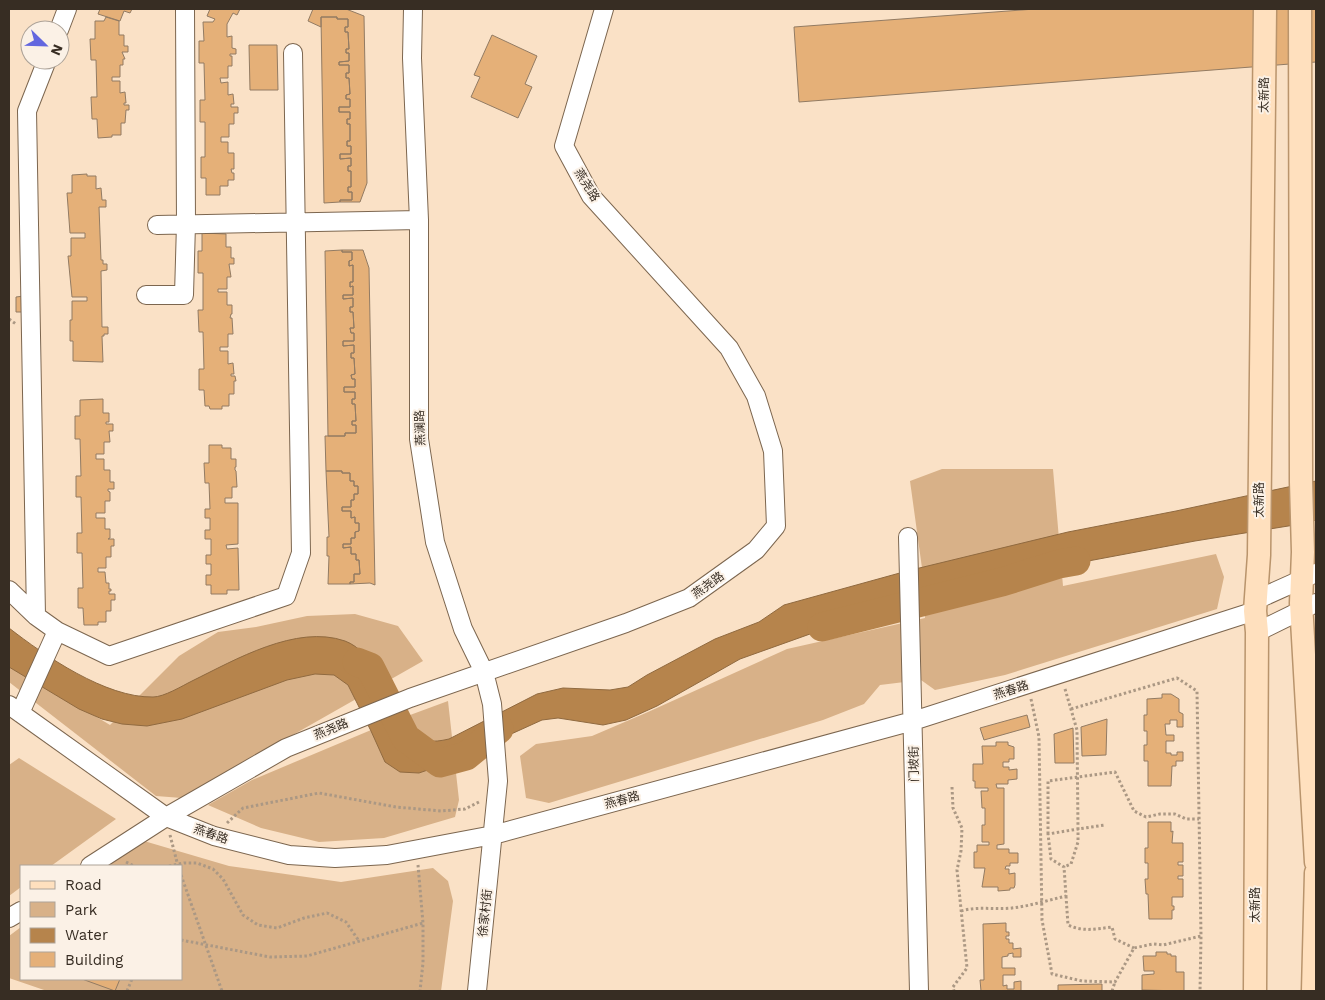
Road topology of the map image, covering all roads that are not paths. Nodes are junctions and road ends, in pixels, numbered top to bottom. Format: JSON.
{"nodes":[{"id":1,"x":185,"y":9,"type":"edge"},
{"id":2,"x":413,"y":9,"type":"edge"},
{"id":3,"x":604,"y":9,"type":"edge"},
{"id":4,"x":1265,"y":9,"type":"edge"},
{"id":5,"x":1300,"y":9,"type":"edge"},
{"id":6,"x":294,"y":53,"type":"dead end"},
{"id":7,"x":43,"y":70,"type":"edge"},
{"id":8,"x":419,"y":220,"type":"junction"},
{"id":9,"x":296,"y":222,"type":"junction"},
{"id":10,"x":186,"y":224,"type":"junction"},
{"id":11,"x":157,"y":225,"type":"dead end"},
{"id":12,"x":146,"y":295,"type":"dead end"},
{"id":13,"x":908,"y":536,"type":"dead end"},
{"id":14,"x":1309,"y":577,"type":"edge"},
{"id":15,"x":9,"y":590,"type":"edge"},
{"id":16,"x":1309,"y":607,"type":"edge"},
{"id":17,"x":1256,"y":614,"type":"junction"},
{"id":18,"x":36,"y":616,"type":"junction"},
{"id":19,"x":57,"y":631,"type":"junction"},
{"id":20,"x":484,"y":672,"type":"junction"},
{"id":21,"x":14,"y":709,"type":"edge"},
{"id":22,"x":913,"y":721,"type":"junction"},
{"id":23,"x":166,"y":817,"type":"junction"},
{"id":24,"x":493,"y":835,"type":"junction"},
{"id":25,"x":1316,"y":862,"type":"edge"},
{"id":26,"x":92,"y":865,"type":"edge"},
{"id":27,"x":1316,"y":872,"type":"edge"},
{"id":28,"x":20,"y":912,"type":"edge"},
{"id":29,"x":9,"y":918,"type":"edge"},
{"id":30,"x":477,"y":991,"type":"edge"},
{"id":31,"x":919,"y":991,"type":"edge"},
{"id":32,"x":1254,"y":991,"type":"edge"},
{"id":33,"x":1313,"y":991,"type":"edge"}],
"edges":[{"from":1,"to":10,"type":"street"},
{"from":2,"to":8,"type":"street","name":"燕澜路"},
{"from":3,"to":20,"type":"street","name":"燕尧路"},
{"from":4,"to":17,"type":"main road","name":"太新路"},
{"from":5,"to":14,"type":"main road"},
{"from":6,"to":9,"type":"street"},
{"from":7,"to":18,"type":"street"},
{"from":8,"to":9,"type":"street"},
{"from":8,"to":20,"type":"street","name":"燕澜路"},
{"from":9,"to":10,"type":"street"},
{"from":9,"to":19,"type":"street"},
{"from":10,"to":11,"type":"street"},
{"from":10,"to":12,"type":"street"},
{"from":13,"to":22,"type":"street","name":"门坡街"},
{"from":14,"to":16,"type":"main road"},
{"from":14,"to":17,"type":"street","name":"燕春路"},
{"from":15,"to":18,"type":"street"},
{"from":16,"to":17,"type":"street","name":"燕春路"},
{"from":16,"to":25,"type":"main road"},
{"from":17,"to":22,"type":"street","name":"燕春路"},
{"from":17,"to":32,"type":"main road","name":"太新路"},
{"from":18,"to":19,"type":"street"},
{"from":19,"to":21,"type":"street"},
{"from":20,"to":23,"type":"street","name":"燕尧路"},
{"from":20,"to":24,"type":"street","name":"燕澜路"},
{"from":21,"to":23,"type":"street","name":"燕春路"},
{"from":22,"to":24,"type":"street","name":"燕春路"},
{"from":22,"to":31,"type":"street","name":"门坡街"},
{"from":23,"to":24,"type":"street","name":"燕春路"},
{"from":23,"to":26,"type":"street","name":"燕尧路"},
{"from":24,"to":30,"type":"street","name":"徐家村街"},
{"from":27,"to":33,"type":"main road"},
{"from":28,"to":29,"type":"street"}]}
